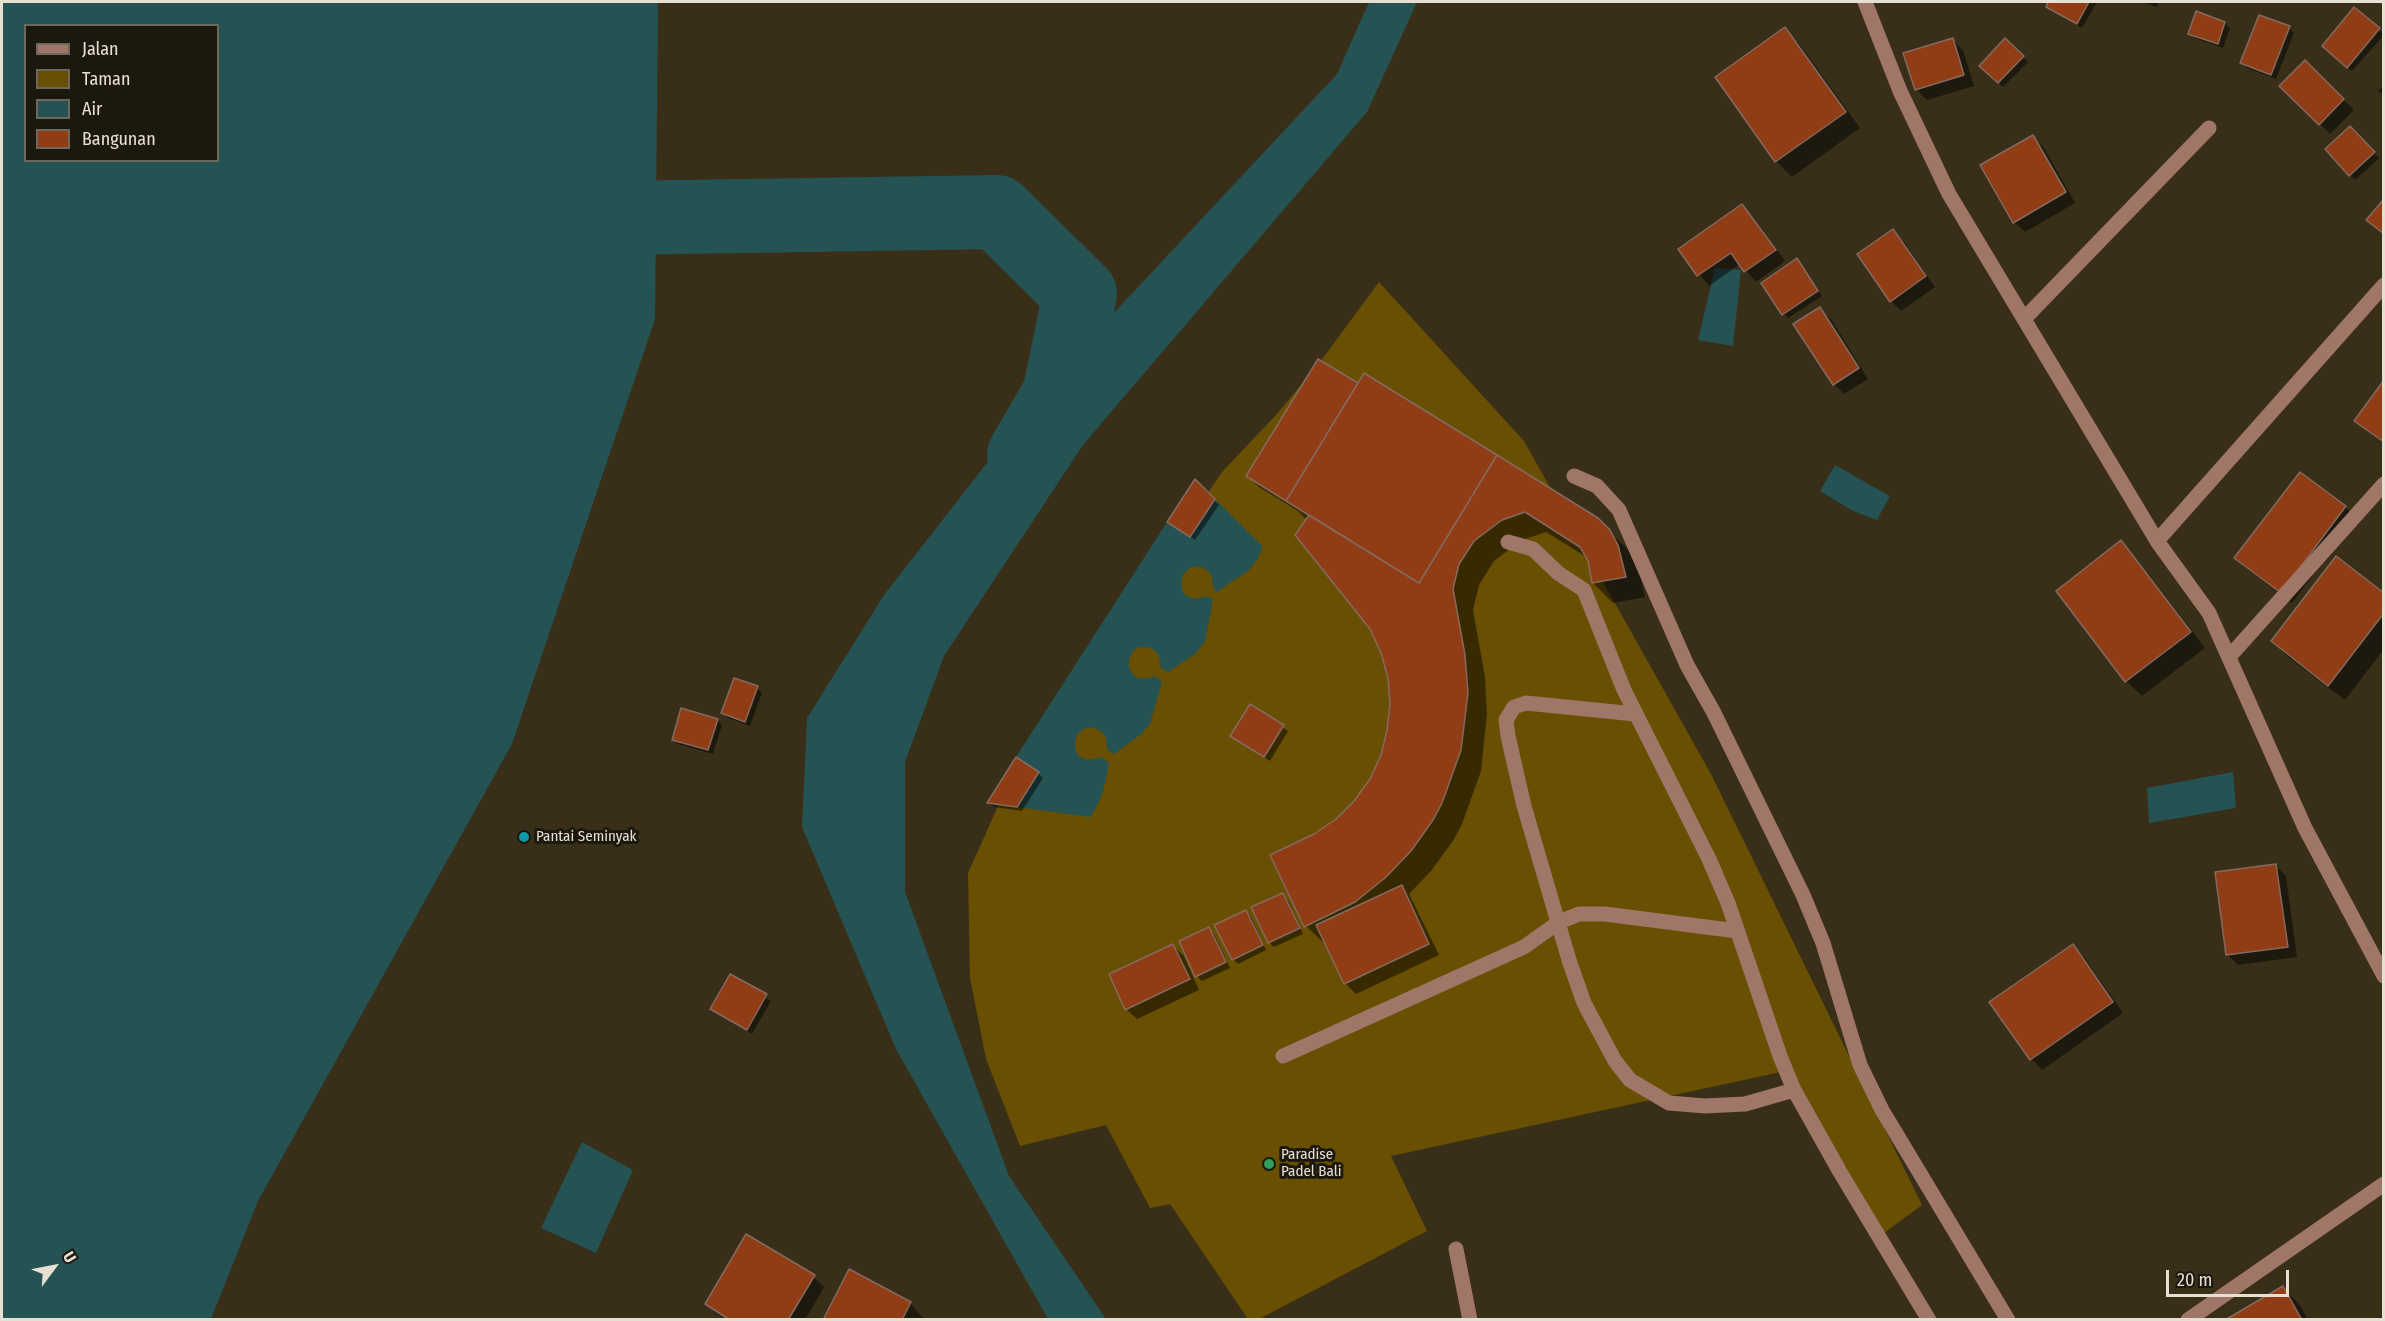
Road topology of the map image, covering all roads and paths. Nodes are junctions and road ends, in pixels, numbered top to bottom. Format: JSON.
{"nodes":[{"id":1,"x":1865,"y":2,"type":"edge"},
{"id":2,"x":2209,"y":128,"type":"dead end"},
{"id":3,"x":2384,"y":285,"type":"edge"},
{"id":4,"x":2024,"y":319,"type":"junction"},
{"id":5,"x":1574,"y":476,"type":"dead end"},
{"id":6,"x":2384,"y":484,"type":"edge"},
{"id":7,"x":2157,"y":541,"type":"junction"},
{"id":8,"x":1508,"y":542,"type":"dead end"},
{"id":9,"x":2229,"y":657,"type":"junction"},
{"id":10,"x":1635,"y":714,"type":"junction"},
{"id":11,"x":1559,"y":922,"type":"junction"},
{"id":12,"x":1737,"y":931,"type":"junction"},
{"id":13,"x":2384,"y":976,"type":"edge"},
{"id":14,"x":1283,"y":1056,"type":"dead end"},
{"id":15,"x":1794,"y":1090,"type":"junction"},
{"id":16,"x":2384,"y":1184,"type":"edge"},
{"id":17,"x":1456,"y":1249,"type":"dead end"},
{"id":18,"x":1470,"y":1320,"type":"edge"},
{"id":19,"x":1929,"y":1320,"type":"edge"},
{"id":20,"x":2008,"y":1320,"type":"edge"},
{"id":21,"x":2188,"y":1320,"type":"edge"}],
"edges":[{"from":1,"to":4,"type":"street"},
{"from":2,"to":4,"type":"street"},
{"from":3,"to":7,"type":"street"},
{"from":4,"to":7,"type":"street"},
{"from":5,"to":20,"type":"street"},
{"from":6,"to":9,"type":"street"},
{"from":7,"to":9,"type":"street"},
{"from":8,"to":10,"type":"street"},
{"from":9,"to":13,"type":"street"},
{"from":10,"to":11,"type":"street"},
{"from":10,"to":12,"type":"street"},
{"from":11,"to":12,"type":"street"},
{"from":11,"to":14,"type":"street"},
{"from":11,"to":15,"type":"street"},
{"from":12,"to":15,"type":"street"},
{"from":15,"to":19,"type":"street"},
{"from":16,"to":21,"type":"street"},
{"from":17,"to":18,"type":"street"}]}
